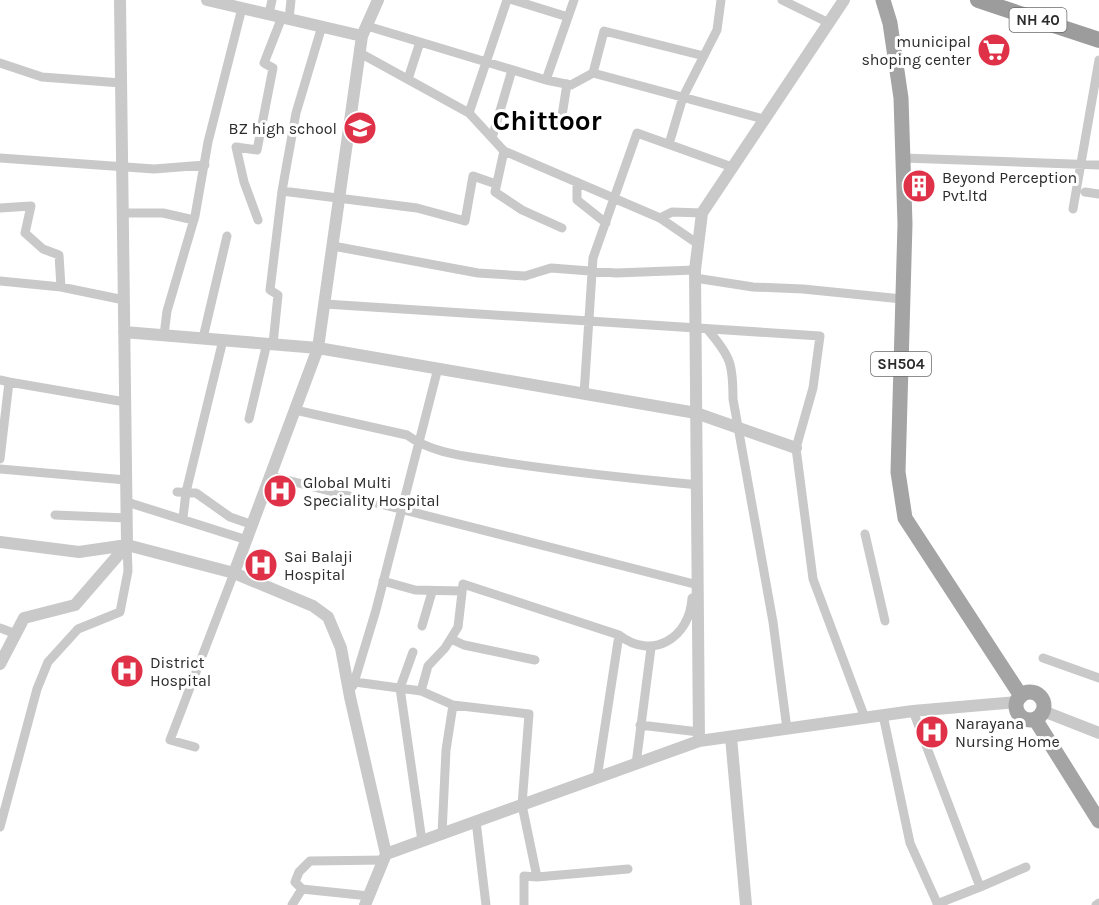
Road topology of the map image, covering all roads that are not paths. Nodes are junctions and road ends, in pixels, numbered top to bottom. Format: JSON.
{"nodes":[{"id":1,"x":120,"y":0,"type":"edge"},
{"id":2,"x":207,"y":0,"type":"edge"},
{"id":3,"x":272,"y":0,"type":"edge"},
{"id":4,"x":291,"y":0,"type":"edge"},
{"id":5,"x":378,"y":0,"type":"edge"},
{"id":6,"x":507,"y":0,"type":"edge"},
{"id":7,"x":513,"y":0,"type":"edge"},
{"id":8,"x":574,"y":0,"type":"edge"},
{"id":9,"x":721,"y":0,"type":"edge"},
{"id":10,"x":782,"y":0,"type":"edge"},
{"id":11,"x":806,"y":0,"type":"edge"},
{"id":12,"x":844,"y":0,"type":"edge"},
{"id":13,"x":883,"y":0,"type":"edge"},
{"id":14,"x":978,"y":0,"type":"edge"},
{"id":15,"x":1004,"y":4,"type":"edge"},
{"id":16,"x":242,"y":8,"type":"junction"},
{"id":17,"x":800,"y":9,"type":"junction"},
{"id":18,"x":269,"y":14,"type":"junction"},
{"id":19,"x":568,"y":17,"type":"junction"},
{"id":20,"x":286,"y":18,"type":"junction"},
{"id":21,"x":827,"y":22,"type":"junction"},
{"id":22,"x":322,"y":26,"type":"junction"},
{"id":23,"x":365,"y":31,"type":"junction"},
{"id":24,"x":1099,"y":40,"type":"edge"},
{"id":25,"x":420,"y":42,"type":"junction"},
{"id":26,"x":360,"y":53,"type":"junction"},
{"id":27,"x":704,"y":56,"type":"junction"},
{"id":28,"x":1099,"y":60,"type":"edge"},
{"id":29,"x":485,"y":62,"type":"junction"},
{"id":30,"x":0,"y":63,"type":"edge"},
{"id":31,"x":512,"y":70,"type":"junction"},
{"id":32,"x":593,"y":72,"type":"junction"},
{"id":33,"x":408,"y":79,"type":"junction"},
{"id":34,"x":546,"y":80,"type":"junction"},
{"id":35,"x":121,"y":83,"type":"junction"},
{"id":36,"x":567,"y":84,"type":"junction"},
{"id":37,"x":682,"y":97,"type":"junction"},
{"id":38,"x":469,"y":113,"type":"junction"},
{"id":39,"x":764,"y":119,"type":"junction"},
{"id":40,"x":561,"y":122,"type":"dead end"},
{"id":41,"x":492,"y":138,"type":"junction"},
{"id":42,"x":669,"y":144,"type":"junction"},
{"id":43,"x":504,"y":151,"type":"junction"},
{"id":44,"x":0,"y":158,"type":"edge"},
{"id":45,"x":903,"y":158,"type":"junction"},
{"id":46,"x":1081,"y":164,"type":"junction"},
{"id":47,"x":122,"y":165,"type":"junction"},
{"id":48,"x":205,"y":165,"type":"junction"},
{"id":49,"x":1099,"y":165,"type":"edge"},
{"id":50,"x":732,"y":167,"type":"junction"},
{"id":51,"x":577,"y":182,"type":"junction"},
{"id":52,"x":496,"y":184,"type":"junction"},
{"id":53,"x":282,"y":191,"type":"junction"},
{"id":54,"x":1085,"y":192,"type":"dead end"},
{"id":55,"x":1099,"y":194,"type":"edge"},
{"id":56,"x":340,"y":197,"type":"junction"},
{"id":57,"x":614,"y":198,"type":"junction"},
{"id":58,"x":0,"y":208,"type":"edge"},
{"id":59,"x":1072,"y":209,"type":"dead end"},
{"id":60,"x":123,"y":213,"type":"junction"},
{"id":61,"x":702,"y":213,"type":"junction"},
{"id":62,"x":660,"y":218,"type":"junction"},
{"id":63,"x":194,"y":220,"type":"junction"},
{"id":64,"x":258,"y":220,"type":"dead end"},
{"id":65,"x":606,"y":223,"type":"junction"},
{"id":66,"x":561,"y":228,"type":"dead end"},
{"id":67,"x":227,"y":236,"type":"dead end"},
{"id":68,"x":698,"y":244,"type":"junction"},
{"id":69,"x":333,"y":246,"type":"junction"},
{"id":70,"x":592,"y":271,"type":"junction"},
{"id":71,"x":695,"y":274,"type":"junction"},
{"id":72,"x":0,"y":281,"type":"edge"},
{"id":73,"x":61,"y":287,"type":"junction"},
{"id":74,"x":902,"y":299,"type":"junction"},
{"id":75,"x":124,"y":300,"type":"junction"},
{"id":76,"x":325,"y":304,"type":"junction"},
{"id":77,"x":589,"y":320,"type":"junction"},
{"id":78,"x":695,"y":329,"type":"junction"},
{"id":79,"x":708,"y":330,"type":"junction"},
{"id":80,"x":124,"y":332,"type":"junction"},
{"id":81,"x":164,"y":335,"type":"junction"},
{"id":82,"x":203,"y":338,"type":"junction"},
{"id":83,"x":223,"y":340,"type":"junction"},
{"id":84,"x":270,"y":344,"type":"junction"},
{"id":85,"x":318,"y":348,"type":"junction"},
{"id":86,"x":438,"y":368,"type":"junction"},
{"id":87,"x":5,"y":381,"type":"edge"},
{"id":88,"x":584,"y":394,"type":"junction"},
{"id":89,"x":125,"y":402,"type":"junction"},
{"id":90,"x":295,"y":410,"type":"junction"},
{"id":91,"x":696,"y":413,"type":"junction"},
{"id":92,"x":249,"y":419,"type":"dead end"},
{"id":93,"x":738,"y":428,"type":"junction"},
{"id":94,"x":418,"y":444,"type":"junction"},
{"id":95,"x":796,"y":448,"type":"junction"},
{"id":96,"x":0,"y":459,"type":"edge"},
{"id":97,"x":0,"y":469,"type":"edge"},
{"id":98,"x":271,"y":476,"type":"junction"},
{"id":99,"x":126,"y":480,"type":"junction"},
{"id":100,"x":697,"y":485,"type":"junction"},
{"id":101,"x":182,"y":492,"type":"junction"},
{"id":102,"x":127,"y":502,"type":"junction"},
{"id":103,"x":401,"y":510,"type":"junction"},
{"id":104,"x":55,"y":515,"type":"dead end"},
{"id":105,"x":127,"y":518,"type":"junction"},
{"id":106,"x":183,"y":518,"type":"junction"},
{"id":107,"x":253,"y":525,"type":"junction"},
{"id":108,"x":865,"y":534,"type":"dead end"},
{"id":109,"x":247,"y":540,"type":"junction"},
{"id":110,"x":0,"y":543,"type":"edge"},
{"id":111,"x":127,"y":544,"type":"junction"},
{"id":112,"x":234,"y":573,"type":"junction"},
{"id":113,"x":383,"y":582,"type":"junction"},
{"id":114,"x":695,"y":584,"type":"junction"},
{"id":115,"x":462,"y":591,"type":"junction"},
{"id":116,"x":432,"y":592,"type":"junction"},
{"id":117,"x":885,"y":621,"type":"dead end"},
{"id":118,"x":422,"y":626,"type":"dead end"},
{"id":119,"x":0,"y":628,"type":"edge"},
{"id":120,"x":16,"y":634,"type":"junction"},
{"id":121,"x":619,"y":635,"type":"junction"},
{"id":122,"x":451,"y":639,"type":"junction"},
{"id":123,"x":651,"y":648,"type":"junction"},
{"id":124,"x":413,"y":652,"type":"dead end"},
{"id":125,"x":1043,"y":658,"type":"dead end"},
{"id":126,"x":535,"y":660,"type":"dead end"},
{"id":127,"x":0,"y":664,"type":"edge"},
{"id":128,"x":1099,"y":678,"type":"edge"},
{"id":129,"x":354,"y":682,"type":"junction"},
{"id":130,"x":400,"y":688,"type":"junction"},
{"id":131,"x":421,"y":691,"type":"junction"},
{"id":132,"x":350,"y":697,"type":"junction"},
{"id":133,"x":1019,"y":699,"type":"junction"},
{"id":134,"x":453,"y":705,"type":"junction"},
{"id":135,"x":913,"y":711,"type":"junction"},
{"id":136,"x":883,"y":715,"type":"junction"},
{"id":137,"x":1039,"y":715,"type":"junction"},
{"id":138,"x":864,"y":718,"type":"junction"},
{"id":139,"x":640,"y":725,"type":"junction"},
{"id":140,"x":787,"y":729,"type":"junction"},
{"id":141,"x":1099,"y":733,"type":"edge"},
{"id":142,"x":699,"y":736,"type":"junction"},
{"id":143,"x":731,"y":737,"type":"junction"},
{"id":144,"x":195,"y":747,"type":"dead end"},
{"id":145,"x":636,"y":764,"type":"junction"},
{"id":146,"x":597,"y":778,"type":"junction"},
{"id":147,"x":522,"y":805,"type":"junction"},
{"id":148,"x":476,"y":821,"type":"junction"},
{"id":149,"x":1099,"y":821,"type":"edge"},
{"id":150,"x":0,"y":827,"type":"edge"},
{"id":151,"x":442,"y":834,"type":"junction"},
{"id":152,"x":422,"y":841,"type":"junction"},
{"id":153,"x":385,"y":857,"type":"junction"},
{"id":154,"x":1026,"y":867,"type":"dead end"},
{"id":155,"x":627,"y":869,"type":"dead end"},
{"id":156,"x":537,"y":877,"type":"junction"},
{"id":157,"x":980,"y":887,"type":"junction"},
{"id":158,"x":302,"y":889,"type":"junction"},
{"id":159,"x":367,"y":900,"type":"edge"},
{"id":160,"x":938,"y":904,"type":"edge"},
{"id":161,"x":292,"y":905,"type":"edge"},
{"id":162,"x":486,"y":905,"type":"edge"},
{"id":163,"x":524,"y":905,"type":"edge"},
{"id":164,"x":746,"y":905,"type":"edge"}],
"edges":[{"from":1,"to":35,"type":"street"},
{"from":2,"to":16,"type":"street"},
{"from":3,"to":18,"type":"street"},
{"from":4,"to":20,"type":"street"},
{"from":5,"to":23,"type":"street"},
{"from":6,"to":29,"type":"street"},
{"from":7,"to":19,"type":"street"},
{"from":8,"to":19,"type":"street"},
{"from":9,"to":27,"type":"street"},
{"from":10,"to":17,"type":"street"},
{"from":11,"to":17,"type":"street"},
{"from":12,"to":21,"type":"street"},
{"from":13,"to":45,"type":"main road","number":"SH504"},
{"from":14,"to":15,"type":"highway","number":"NH 40"},
{"from":15,"to":24,"type":"highway","number":"NH 40"},
{"from":16,"to":18,"type":"street"},
{"from":16,"to":48,"type":"street"},
{"from":17,"to":21,"type":"street"},
{"from":18,"to":20,"type":"street"},
{"from":19,"to":34,"type":"street"},
{"from":20,"to":22,"type":"street"},
{"from":20,"to":64,"type":"street"},
{"from":21,"to":39,"type":"street"},
{"from":22,"to":23,"type":"street"},
{"from":22,"to":53,"type":"street"},
{"from":23,"to":25,"type":"street"},
{"from":23,"to":26,"type":"street"},
{"from":25,"to":29,"type":"street"},
{"from":25,"to":33,"type":"street"},
{"from":26,"to":33,"type":"street"},
{"from":26,"to":56,"type":"street"},
{"from":27,"to":32,"type":"street"},
{"from":27,"to":37,"type":"street"},
{"from":28,"to":46,"type":"street"},
{"from":29,"to":31,"type":"street"},
{"from":29,"to":38,"type":"street"},
{"from":30,"to":35,"type":"street"},
{"from":31,"to":34,"type":"street"},
{"from":31,"to":41,"type":"street"},
{"from":32,"to":36,"type":"street"},
{"from":32,"to":37,"type":"street"},
{"from":33,"to":38,"type":"street"},
{"from":34,"to":36,"type":"street"},
{"from":35,"to":47,"type":"street"},
{"from":36,"to":40,"type":"street"},
{"from":37,"to":39,"type":"street"},
{"from":37,"to":42,"type":"street"},
{"from":38,"to":41,"type":"street"},
{"from":39,"to":50,"type":"street"},
{"from":41,"to":43,"type":"street"},
{"from":42,"to":50,"type":"street"},
{"from":42,"to":57,"type":"street"},
{"from":43,"to":51,"type":"street"},
{"from":43,"to":52,"type":"street"},
{"from":44,"to":47,"type":"street"},
{"from":45,"to":46,"type":"street"},
{"from":45,"to":74,"type":"main road","number":"SH504"},
{"from":46,"to":49,"type":"street"},
{"from":46,"to":59,"type":"street"},
{"from":47,"to":48,"type":"street"},
{"from":47,"to":60,"type":"street"},
{"from":48,"to":63,"type":"street"},
{"from":50,"to":61,"type":"street"},
{"from":51,"to":57,"type":"street"},
{"from":51,"to":65,"type":"street"},
{"from":52,"to":56,"type":"street"},
{"from":52,"to":66,"type":"street"},
{"from":53,"to":56,"type":"street"},
{"from":53,"to":84,"type":"street"},
{"from":54,"to":55,"type":"street"},
{"from":56,"to":69,"type":"street"},
{"from":57,"to":62,"type":"street"},
{"from":57,"to":65,"type":"street"},
{"from":58,"to":73,"type":"street"},
{"from":60,"to":63,"type":"street"},
{"from":60,"to":75,"type":"street"},
{"from":61,"to":62,"type":"street"},
{"from":61,"to":68,"type":"street"},
{"from":62,"to":68,"type":"street"},
{"from":63,"to":81,"type":"street"},
{"from":65,"to":70,"type":"street"},
{"from":67,"to":82,"type":"street"},
{"from":68,"to":71,"type":"street"},
{"from":69,"to":70,"type":"street"},
{"from":69,"to":76,"type":"street"},
{"from":70,"to":71,"type":"street"},
{"from":70,"to":77,"type":"street"},
{"from":71,"to":74,"type":"street"},
{"from":71,"to":78,"type":"street"},
{"from":72,"to":73,"type":"street"},
{"from":73,"to":75,"type":"street"},
{"from":74,"to":133,"type":"main road","number":"SH504"},
{"from":75,"to":80,"type":"street"},
{"from":76,"to":77,"type":"street"},
{"from":76,"to":85,"type":"street"},
{"from":77,"to":78,"type":"street"},
{"from":77,"to":88,"type":"street"},
{"from":78,"to":79,"type":"street"},
{"from":78,"to":91,"type":"street"},
{"from":79,"to":93,"type":"street"},
{"from":79,"to":95,"type":"street"},
{"from":80,"to":81,"type":"street"},
{"from":80,"to":89,"type":"street"},
{"from":81,"to":82,"type":"street"},
{"from":82,"to":83,"type":"street"},
{"from":83,"to":84,"type":"street"},
{"from":83,"to":101,"type":"street"},
{"from":84,"to":85,"type":"street"},
{"from":84,"to":92,"type":"street"},
{"from":85,"to":86,"type":"street"},
{"from":85,"to":90,"type":"street"},
{"from":86,"to":88,"type":"street"},
{"from":86,"to":94,"type":"street"},
{"from":87,"to":89,"type":"street"},
{"from":87,"to":96,"type":"street"},
{"from":88,"to":91,"type":"street"},
{"from":89,"to":99,"type":"street"},
{"from":90,"to":94,"type":"street"},
{"from":90,"to":98,"type":"street"},
{"from":91,"to":93,"type":"street"},
{"from":91,"to":100,"type":"street"},
{"from":93,"to":95,"type":"street"},
{"from":93,"to":140,"type":"street"},
{"from":94,"to":100,"type":"street"},
{"from":94,"to":103,"type":"street"},
{"from":95,"to":138,"type":"street"},
{"from":97,"to":99,"type":"street"},
{"from":98,"to":103,"type":"street"},
{"from":98,"to":107,"type":"street"},
{"from":99,"to":102,"type":"street"},
{"from":100,"to":114,"type":"street"},
{"from":101,"to":106,"type":"street"},
{"from":101,"to":107,"type":"street"},
{"from":102,"to":105,"type":"street"},
{"from":102,"to":106,"type":"street"},
{"from":103,"to":113,"type":"street"},
{"from":103,"to":114,"type":"street"},
{"from":104,"to":105,"type":"street"},
{"from":105,"to":111,"type":"street"},
{"from":106,"to":109,"type":"street"},
{"from":107,"to":109,"type":"street"},
{"from":108,"to":117,"type":"street"},
{"from":109,"to":112,"type":"street"},
{"from":110,"to":111,"type":"street"},
{"from":111,"to":112,"type":"street"},
{"from":111,"to":120,"type":"street"},
{"from":111,"to":150,"type":"street"},
{"from":112,"to":132,"type":"street"},
{"from":112,"to":144,"type":"street"},
{"from":113,"to":116,"type":"street"},
{"from":113,"to":129,"type":"street"},
{"from":114,"to":123,"type":"street"},
{"from":114,"to":142,"type":"street"},
{"from":115,"to":116,"type":"street"},
{"from":115,"to":121,"type":"street"},
{"from":115,"to":122,"type":"street"},
{"from":116,"to":118,"type":"street"},
{"from":119,"to":120,"type":"street"},
{"from":120,"to":127,"type":"street"},
{"from":121,"to":123,"type":"street"},
{"from":121,"to":146,"type":"street"},
{"from":122,"to":126,"type":"street"},
{"from":122,"to":131,"type":"street"},
{"from":123,"to":139,"type":"street"},
{"from":124,"to":130,"type":"street"},
{"from":125,"to":128,"type":"street"},
{"from":129,"to":130,"type":"street"},
{"from":129,"to":132,"type":"street"},
{"from":130,"to":131,"type":"street"},
{"from":130,"to":152,"type":"street"},
{"from":131,"to":134,"type":"street"},
{"from":132,"to":153,"type":"street"},
{"from":133,"to":135,"type":"street"},
{"from":133,"to":137,"type":"main road","number":"SH504"},
{"from":133,"to":137,"type":"main road","number":"SH504"},
{"from":134,"to":147,"type":"street"},
{"from":134,"to":151,"type":"street"},
{"from":135,"to":136,"type":"street"},
{"from":135,"to":157,"type":"street"},
{"from":136,"to":138,"type":"street"},
{"from":136,"to":160,"type":"street"},
{"from":137,"to":141,"type":"street"},
{"from":137,"to":149,"type":"main road","number":"SH504"},
{"from":138,"to":140,"type":"street"},
{"from":139,"to":142,"type":"street"},
{"from":139,"to":145,"type":"street"},
{"from":140,"to":143,"type":"street"},
{"from":142,"to":143,"type":"street"},
{"from":142,"to":145,"type":"street"},
{"from":143,"to":164,"type":"street"},
{"from":145,"to":146,"type":"street"},
{"from":146,"to":147,"type":"street"},
{"from":147,"to":148,"type":"street"},
{"from":147,"to":156,"type":"street"},
{"from":148,"to":151,"type":"street"},
{"from":148,"to":162,"type":"street"},
{"from":151,"to":152,"type":"street"},
{"from":152,"to":153,"type":"street"},
{"from":153,"to":158,"type":"street"},
{"from":153,"to":159,"type":"street"},
{"from":154,"to":157,"type":"street"},
{"from":155,"to":156,"type":"street"},
{"from":156,"to":163,"type":"street"},
{"from":157,"to":160,"type":"street"},
{"from":158,"to":159,"type":"street"},
{"from":158,"to":161,"type":"street"}]}
